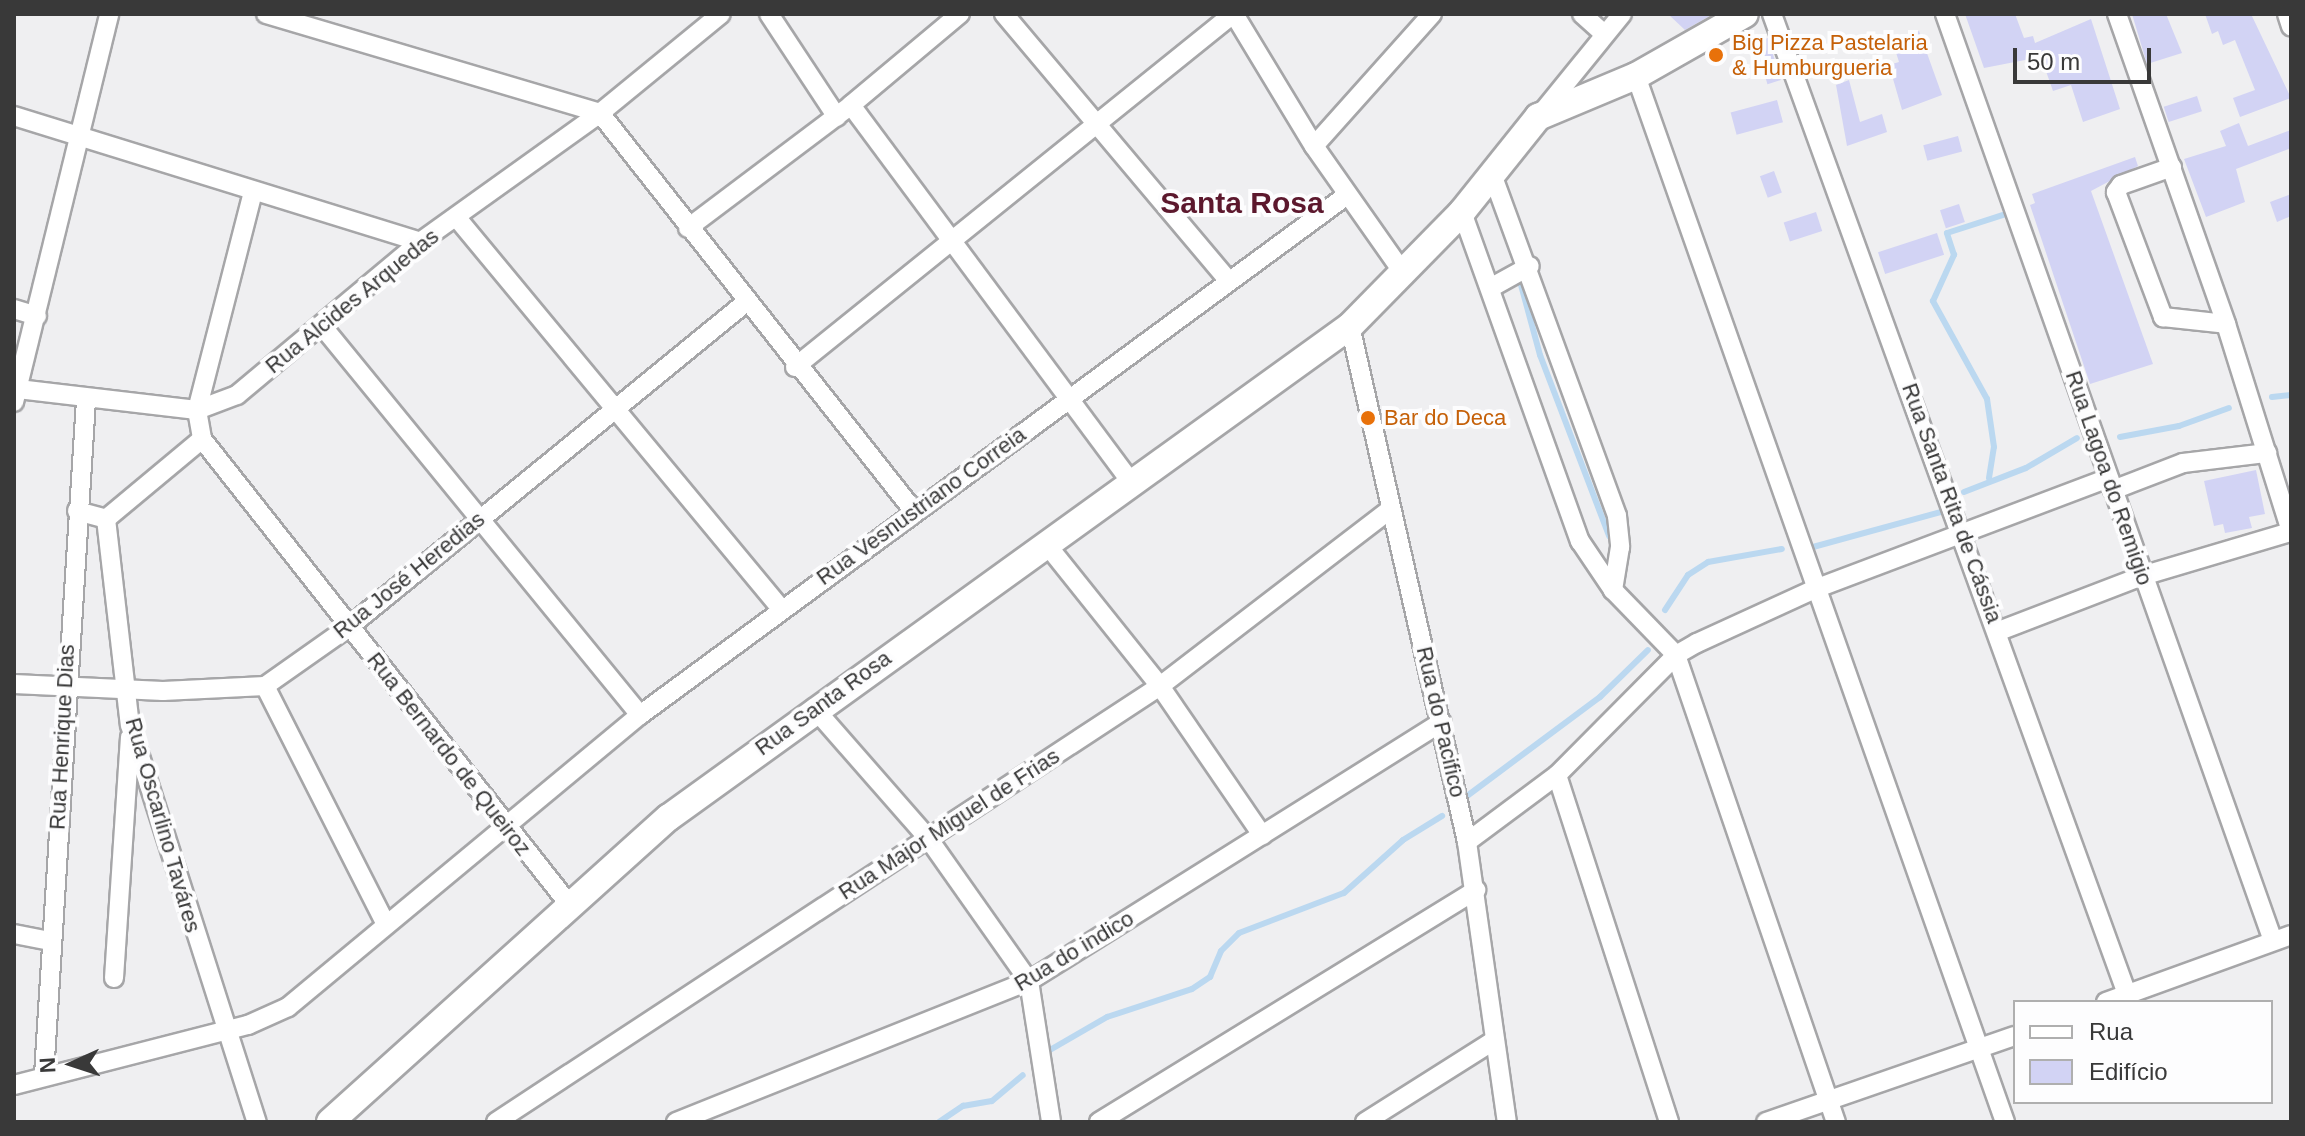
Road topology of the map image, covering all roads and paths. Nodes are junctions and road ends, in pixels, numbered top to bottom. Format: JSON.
{"nodes":[{"id":1,"x":109,"y":14,"type":"edge"},
{"id":2,"x":266,"y":14,"type":"edge"},
{"id":3,"x":721,"y":14,"type":"edge"},
{"id":4,"x":769,"y":14,"type":"edge"},
{"id":5,"x":960,"y":14,"type":"edge"},
{"id":6,"x":1004,"y":14,"type":"edge"},
{"id":7,"x":1234,"y":14,"type":"edge"},
{"id":8,"x":1432,"y":14,"type":"edge"},
{"id":9,"x":1582,"y":14,"type":"edge"},
{"id":10,"x":1622,"y":14,"type":"edge"},
{"id":11,"x":1745,"y":14,"type":"edge"},
{"id":12,"x":1772,"y":14,"type":"edge"},
{"id":13,"x":1945,"y":14,"type":"edge"},
{"id":14,"x":2117,"y":14,"type":"edge"},
{"id":15,"x":2287,"y":14,"type":"edge"},
{"id":16,"x":2291,"y":26,"type":"edge"},
{"id":17,"x":1604,"y":34,"type":"junction"},
{"id":18,"x":1636,"y":76,"type":"junction"},
{"id":19,"x":844,"y":111,"type":"junction"},
{"id":20,"x":600,"y":113,"type":"junction"},
{"id":21,"x":14,"y":116,"type":"edge"},
{"id":22,"x":1538,"y":117,"type":"junction"},
{"id":23,"x":1093,"y":126,"type":"junction"},
{"id":24,"x":83,"y":138,"type":"junction"},
{"id":25,"x":1314,"y":146,"type":"junction"},
{"id":26,"x":2172,"y":167,"type":"junction"},
{"id":27,"x":1492,"y":174,"type":"junction"},
{"id":28,"x":253,"y":192,"type":"junction"},
{"id":29,"x":1347,"y":195,"type":"junction"},
{"id":30,"x":1462,"y":212,"type":"junction"},
{"id":31,"x":457,"y":218,"type":"junction"},
{"id":32,"x":688,"y":228,"type":"junction"},
{"id":33,"x":953,"y":238,"type":"junction"},
{"id":34,"x":420,"y":242,"type":"junction"},
{"id":35,"x":1530,"y":266,"type":"junction"},
{"id":36,"x":1404,"y":274,"type":"junction"},
{"id":37,"x":1229,"y":281,"type":"junction"},
{"id":38,"x":1492,"y":287,"type":"junction"},
{"id":39,"x":745,"y":303,"type":"junction"},
{"id":40,"x":14,"y":309,"type":"edge"},
{"id":41,"x":37,"y":316,"type":"junction"},
{"id":42,"x":2226,"y":324,"type":"junction"},
{"id":43,"x":1350,"y":326,"type":"junction"},
{"id":44,"x":323,"y":327,"type":"junction"},
{"id":45,"x":795,"y":367,"type":"junction"},
{"id":46,"x":16,"y":395,"type":"edge"},
{"id":47,"x":1070,"y":397,"type":"junction"},
{"id":48,"x":86,"y":399,"type":"junction"},
{"id":49,"x":617,"y":405,"type":"junction"},
{"id":50,"x":197,"y":410,"type":"junction"},
{"id":51,"x":202,"y":439,"type":"junction"},
{"id":52,"x":2267,"y":453,"type":"junction"},
{"id":53,"x":1132,"y":483,"type":"junction"},
{"id":54,"x":2111,"y":484,"type":"junction"},
{"id":55,"x":913,"y":510,"type":"junction"},
{"id":56,"x":1389,"y":510,"type":"junction"},
{"id":57,"x":77,"y":511,"type":"junction"},
{"id":58,"x":480,"y":517,"type":"junction"},
{"id":59,"x":106,"y":519,"type":"junction"},
{"id":60,"x":2291,"y":532,"type":"edge"},
{"id":61,"x":1960,"y":534,"type":"junction"},
{"id":62,"x":1047,"y":545,"type":"junction"},
{"id":63,"x":2142,"y":576,"type":"junction"},
{"id":64,"x":1815,"y":589,"type":"junction"},
{"id":65,"x":1613,"y":590,"type":"junction"},
{"id":66,"x":782,"y":610,"type":"junction"},
{"id":67,"x":350,"y":626,"type":"junction"},
{"id":68,"x":1999,"y":631,"type":"junction"},
{"id":69,"x":1676,"y":655,"type":"junction"},
{"id":70,"x":14,"y":684,"type":"edge"},
{"id":71,"x":265,"y":686,"type":"junction"},
{"id":72,"x":1160,"y":686,"type":"junction"},
{"id":73,"x":65,"y":687,"type":"junction"},
{"id":74,"x":128,"y":690,"type":"junction"},
{"id":75,"x":814,"y":708,"type":"junction"},
{"id":76,"x":640,"y":715,"type":"junction"},
{"id":77,"x":1442,"y":722,"type":"junction"},
{"id":78,"x":130,"y":725,"type":"junction"},
{"id":79,"x":1557,"y":775,"type":"junction"},
{"id":80,"x":502,"y":826,"type":"junction"},
{"id":81,"x":1262,"y":835,"type":"junction"},
{"id":82,"x":928,"y":838,"type":"junction"},
{"id":83,"x":1467,"y":842,"type":"junction"},
{"id":84,"x":1476,"y":890,"type":"junction"},
{"id":85,"x":568,"y":903,"type":"junction"},
{"id":86,"x":386,"y":924,"type":"junction"},
{"id":87,"x":14,"y":934,"type":"edge"},
{"id":88,"x":2282,"y":938,"type":"edge"},
{"id":89,"x":51,"y":941,"type":"junction"},
{"id":90,"x":114,"y":978,"type":"dead end"},
{"id":91,"x":1029,"y":981,"type":"junction"},
{"id":92,"x":2127,"y":994,"type":"junction"},
{"id":93,"x":2111,"y":1000,"type":"edge"},
{"id":94,"x":225,"y":1031,"type":"junction"},
{"id":95,"x":2013,"y":1037,"type":"edge"},
{"id":96,"x":1493,"y":1041,"type":"junction"},
{"id":97,"x":1979,"y":1049,"type":"junction"},
{"id":98,"x":44,"y":1075,"type":"junction"},
{"id":99,"x":14,"y":1085,"type":"edge"},
{"id":100,"x":1831,"y":1103,"type":"junction"},
{"id":101,"x":341,"y":1119,"type":"edge"},
{"id":102,"x":257,"y":1122,"type":"edge"},
{"id":103,"x":496,"y":1122,"type":"edge"},
{"id":104,"x":676,"y":1122,"type":"edge"},
{"id":105,"x":1051,"y":1122,"type":"edge"},
{"id":106,"x":1099,"y":1122,"type":"edge"},
{"id":107,"x":1365,"y":1122,"type":"edge"},
{"id":108,"x":1507,"y":1122,"type":"edge"},
{"id":109,"x":1669,"y":1122,"type":"edge"},
{"id":110,"x":1766,"y":1122,"type":"edge"},
{"id":111,"x":1836,"y":1122,"type":"edge"},
{"id":112,"x":2005,"y":1122,"type":"edge"}],
"edges":[{"from":1,"to":24,"type":"street"},
{"from":2,"to":20,"type":"street"},
{"from":3,"to":20,"type":"street","name":"Rua Alcides Arquedas"},
{"from":4,"to":19,"type":"street"},
{"from":5,"to":19,"type":"street"},
{"from":6,"to":23,"type":"street"},
{"from":7,"to":23,"type":"street"},
{"from":7,"to":25,"type":"street"},
{"from":8,"to":25,"type":"street"},
{"from":9,"to":17,"type":"street"},
{"from":10,"to":17,"type":"street"},
{"from":11,"to":18,"type":"street"},
{"from":12,"to":61,"type":"street","name":"Rua Santa Rita de Cássia"},
{"from":13,"to":54,"type":"street","name":"Rua Lagoa do Remigio"},
{"from":14,"to":26,"type":"street"},
{"from":15,"to":16,"type":"street"},
{"from":17,"to":22,"type":"street"},
{"from":18,"to":22,"type":"street"},
{"from":18,"to":64,"type":"street"},
{"from":19,"to":32,"type":"street"},
{"from":19,"to":33,"type":"street"},
{"from":20,"to":31,"type":"street","name":"Rua Alcides Arquedas"},
{"from":20,"to":32,"type":"street"},
{"from":21,"to":24,"type":"street"},
{"from":22,"to":27,"type":"street","name":"Rua Santa Rosa"},
{"from":23,"to":33,"type":"street"},
{"from":23,"to":37,"type":"street"},
{"from":24,"to":28,"type":"street"},
{"from":24,"to":41,"type":"street"},
{"from":25,"to":29,"type":"street"},
{"from":26,"to":42,"type":"street"},
{"from":26,"to":42,"type":"street"},
{"from":27,"to":30,"type":"street","name":"Rua Santa Rosa"},
{"from":27,"to":35,"type":"street"},
{"from":28,"to":34,"type":"street"},
{"from":28,"to":50,"type":"street"},
{"from":29,"to":36,"type":"street"},
{"from":29,"to":37,"type":"street","name":"Rua Vesnustriano Correia"},
{"from":30,"to":36,"type":"street","name":"Rua Santa Rosa"},
{"from":30,"to":38,"type":"street"},
{"from":31,"to":34,"type":"street","name":"Rua Alcides Arquedas"},
{"from":31,"to":49,"type":"street"},
{"from":32,"to":39,"type":"street"},
{"from":33,"to":45,"type":"street"},
{"from":33,"to":47,"type":"street"},
{"from":34,"to":44,"type":"street","name":"Rua Alcides Arquedas"},
{"from":35,"to":38,"type":"street"},
{"from":35,"to":65,"type":"street"},
{"from":36,"to":43,"type":"street","name":"Rua Santa Rosa"},
{"from":37,"to":47,"type":"street","name":"Rua Vesnustriano Correia"},
{"from":38,"to":65,"type":"street"},
{"from":39,"to":45,"type":"street"},
{"from":39,"to":49,"type":"street","name":"Rua José Heredias"},
{"from":40,"to":41,"type":"street"},
{"from":41,"to":46,"type":"street"},
{"from":42,"to":52,"type":"street"},
{"from":43,"to":53,"type":"street","name":"Rua Santa Rosa"},
{"from":43,"to":56,"type":"street","name":"Rua do Pacifico"},
{"from":44,"to":50,"type":"street","name":"Rua Alcides Arquedas"},
{"from":44,"to":58,"type":"street"},
{"from":45,"to":55,"type":"street"},
{"from":46,"to":48,"type":"street","name":"Rua Alcides Arquedas"},
{"from":47,"to":53,"type":"street"},
{"from":47,"to":55,"type":"street","name":"Rua Vesnustriano Correia"},
{"from":48,"to":50,"type":"street","name":"Rua Alcides Arquedas"},
{"from":48,"to":57,"type":"street","name":"Rua Henrique Dias"},
{"from":49,"to":58,"type":"street","name":"Rua José Heredias"},
{"from":49,"to":66,"type":"street"},
{"from":50,"to":51,"type":"street","name":"Rua Bernardo de Queiroz"},
{"from":51,"to":59,"type":"street"},
{"from":51,"to":67,"type":"street","name":"Rua Bernardo de Queiroz"},
{"from":52,"to":54,"type":"street"},
{"from":52,"to":60,"type":"street"},
{"from":53,"to":62,"type":"street","name":"Rua Santa Rosa"},
{"from":54,"to":61,"type":"street"},
{"from":54,"to":63,"type":"street","name":"Rua Lagoa do Remigio"},
{"from":55,"to":66,"type":"street","name":"Rua Vesnustriano Correia"},
{"from":56,"to":72,"type":"street","name":"Rua Major Miguel de Frias"},
{"from":56,"to":77,"type":"street","name":"Rua do Pacifico"},
{"from":57,"to":59,"type":"street"},
{"from":57,"to":73,"type":"street","name":"Rua Henrique Dias"},
{"from":58,"to":67,"type":"street","name":"Rua José Heredias"},
{"from":58,"to":76,"type":"street"},
{"from":59,"to":74,"type":"street","name":"Rua Oscarlino Taváres"},
{"from":60,"to":63,"type":"street"},
{"from":61,"to":64,"type":"street"},
{"from":61,"to":68,"type":"street","name":"Rua Santa Rita de Cássia"},
{"from":62,"to":72,"type":"street"},
{"from":62,"to":75,"type":"street","name":"Rua Santa Rosa"},
{"from":63,"to":68,"type":"street"},
{"from":63,"to":88,"type":"street","name":"Rua Lagoa do Remigio"},
{"from":64,"to":69,"type":"street"},
{"from":64,"to":97,"type":"street"},
{"from":65,"to":69,"type":"street"},
{"from":66,"to":76,"type":"street","name":"Rua Vesnustriano Correia"},
{"from":67,"to":71,"type":"street","name":"Rua José Heredias"},
{"from":67,"to":80,"type":"street","name":"Rua Bernardo de Queiroz"},
{"from":68,"to":92,"type":"street","name":"Rua Santa Rita de Cássia"},
{"from":69,"to":79,"type":"street"},
{"from":69,"to":100,"type":"street"},
{"from":70,"to":73,"type":"street"},
{"from":71,"to":74,"type":"street"},
{"from":71,"to":86,"type":"street"},
{"from":72,"to":81,"type":"street"},
{"from":72,"to":82,"type":"street","name":"Rua Major Miguel de Frias"},
{"from":73,"to":74,"type":"street"},
{"from":73,"to":89,"type":"street","name":"Rua Henrique Dias"},
{"from":74,"to":78,"type":"street","name":"Rua Oscarlino Taváres"},
{"from":75,"to":82,"type":"street"},
{"from":75,"to":85,"type":"street","name":"Rua Santa Rosa"},
{"from":76,"to":80,"type":"street","name":"Rua Vesnustriano Correia"},
{"from":77,"to":81,"type":"street","name":"Rua do indico"},
{"from":77,"to":83,"type":"street","name":"Rua do Pacifico"},
{"from":78,"to":90,"type":"street"},
{"from":78,"to":94,"type":"street","name":"Rua Oscarlino Taváres"},
{"from":79,"to":83,"type":"street"},
{"from":79,"to":109,"type":"street"},
{"from":80,"to":85,"type":"street","name":"Rua Bernardo de Queiroz"},
{"from":80,"to":86,"type":"street","name":"Rua Vesnustriano Correia"},
{"from":81,"to":91,"type":"street","name":"Rua do indico"},
{"from":82,"to":91,"type":"street"},
{"from":82,"to":103,"type":"street","name":"Rua Major Miguel de Frias"},
{"from":83,"to":84,"type":"street","name":"Rua do Pacifico"},
{"from":84,"to":96,"type":"street","name":"Rua do Pacifico"},
{"from":84,"to":106,"type":"street"},
{"from":85,"to":101,"type":"street","name":"Rua Santa Rosa"},
{"from":86,"to":94,"type":"street","name":"Rua Vesnustriano Correia"},
{"from":87,"to":89,"type":"street"},
{"from":88,"to":92,"type":"street"},
{"from":89,"to":98,"type":"street","name":"Rua Henrique Dias"},
{"from":91,"to":104,"type":"street","name":"Rua do indico"},
{"from":91,"to":105,"type":"street"},
{"from":92,"to":93,"type":"street"},
{"from":94,"to":98,"type":"street","name":"Rua Vesnustriano Correia"},
{"from":94,"to":102,"type":"street","name":"Rua Oscarlino Taváres"},
{"from":95,"to":97,"type":"street"},
{"from":96,"to":107,"type":"street"},
{"from":96,"to":108,"type":"street","name":"Rua do Pacifico"},
{"from":97,"to":100,"type":"street"},
{"from":97,"to":112,"type":"street"},
{"from":98,"to":99,"type":"street","name":"Rua Vesnustriano Correia"},
{"from":100,"to":110,"type":"street"},
{"from":100,"to":111,"type":"street"}]}
